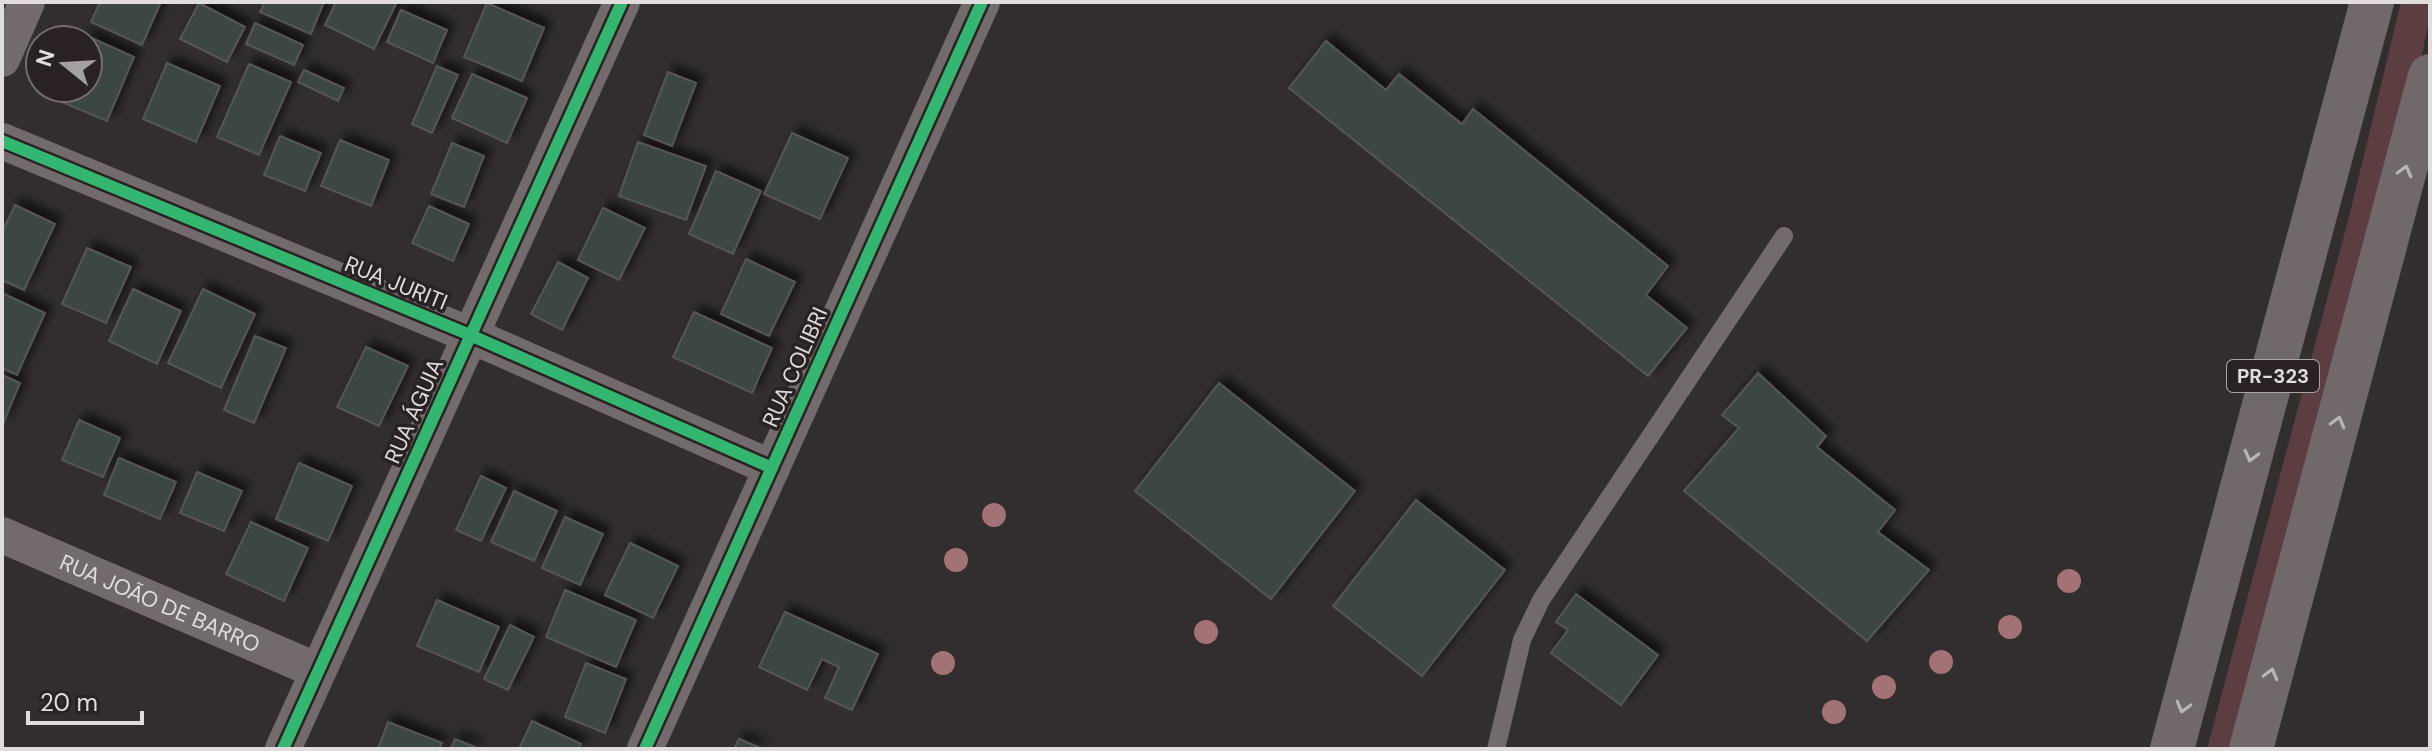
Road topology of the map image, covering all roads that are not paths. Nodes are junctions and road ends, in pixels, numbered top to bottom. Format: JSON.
{"nodes":[{"id":1,"x":27,"y":2,"type":"edge"},
{"id":2,"x":622,"y":2,"type":"edge"},
{"id":3,"x":982,"y":2,"type":"edge"},
{"id":4,"x":2346,"y":2,"type":"edge"},
{"id":5,"x":2372,"y":2,"type":"edge"},
{"id":6,"x":2,"y":59,"type":"edge"},
{"id":7,"x":2430,"y":76,"type":"edge"},
{"id":8,"x":2,"y":141,"type":"edge"},
{"id":9,"x":1784,"y":236,"type":"dead end"},
{"id":10,"x":470,"y":335,"type":"junction"},
{"id":11,"x":2266,"y":400,"type":"junction"},
{"id":12,"x":772,"y":468,"type":"junction"},
{"id":13,"x":2,"y":535,"type":"edge"},
{"id":14,"x":318,"y":671,"type":"junction"},
{"id":15,"x":283,"y":749,"type":"edge"},
{"id":16,"x":645,"y":749,"type":"edge"},
{"id":17,"x":1496,"y":749,"type":"edge"},
{"id":18,"x":2172,"y":749,"type":"edge"},
{"id":19,"x":2251,"y":749,"type":"edge"}],
"edges":[{"from":1,"to":6,"type":"street"},
{"from":2,"to":10,"type":"street","name":"RUA ÁGUIA"},
{"from":3,"to":12,"type":"street","name":"RUA COLIBRI"},
{"from":4,"to":11,"type":"highway"},
{"from":5,"to":11,"type":"highway","number":"PR-323"},
{"from":19,"to":7,"type":"highway","number":"PR-323","one_way":true},
{"from":8,"to":10,"type":"street","name":"RUA JURITI"},
{"from":9,"to":17,"type":"lane"},
{"from":10,"to":12,"type":"street","name":"RUA JURITI"},
{"from":10,"to":14,"type":"street","name":"RUA ÁGUIA"},
{"from":11,"to":18,"type":"highway","number":"PR-323","one_way":true},
{"from":12,"to":16,"type":"street","name":"RUA COLIBRI"},
{"from":13,"to":14,"type":"street","name":"RUA JOÃO DE BARRO"},
{"from":14,"to":15,"type":"street","name":"RUA ÁGUIA"}]}
